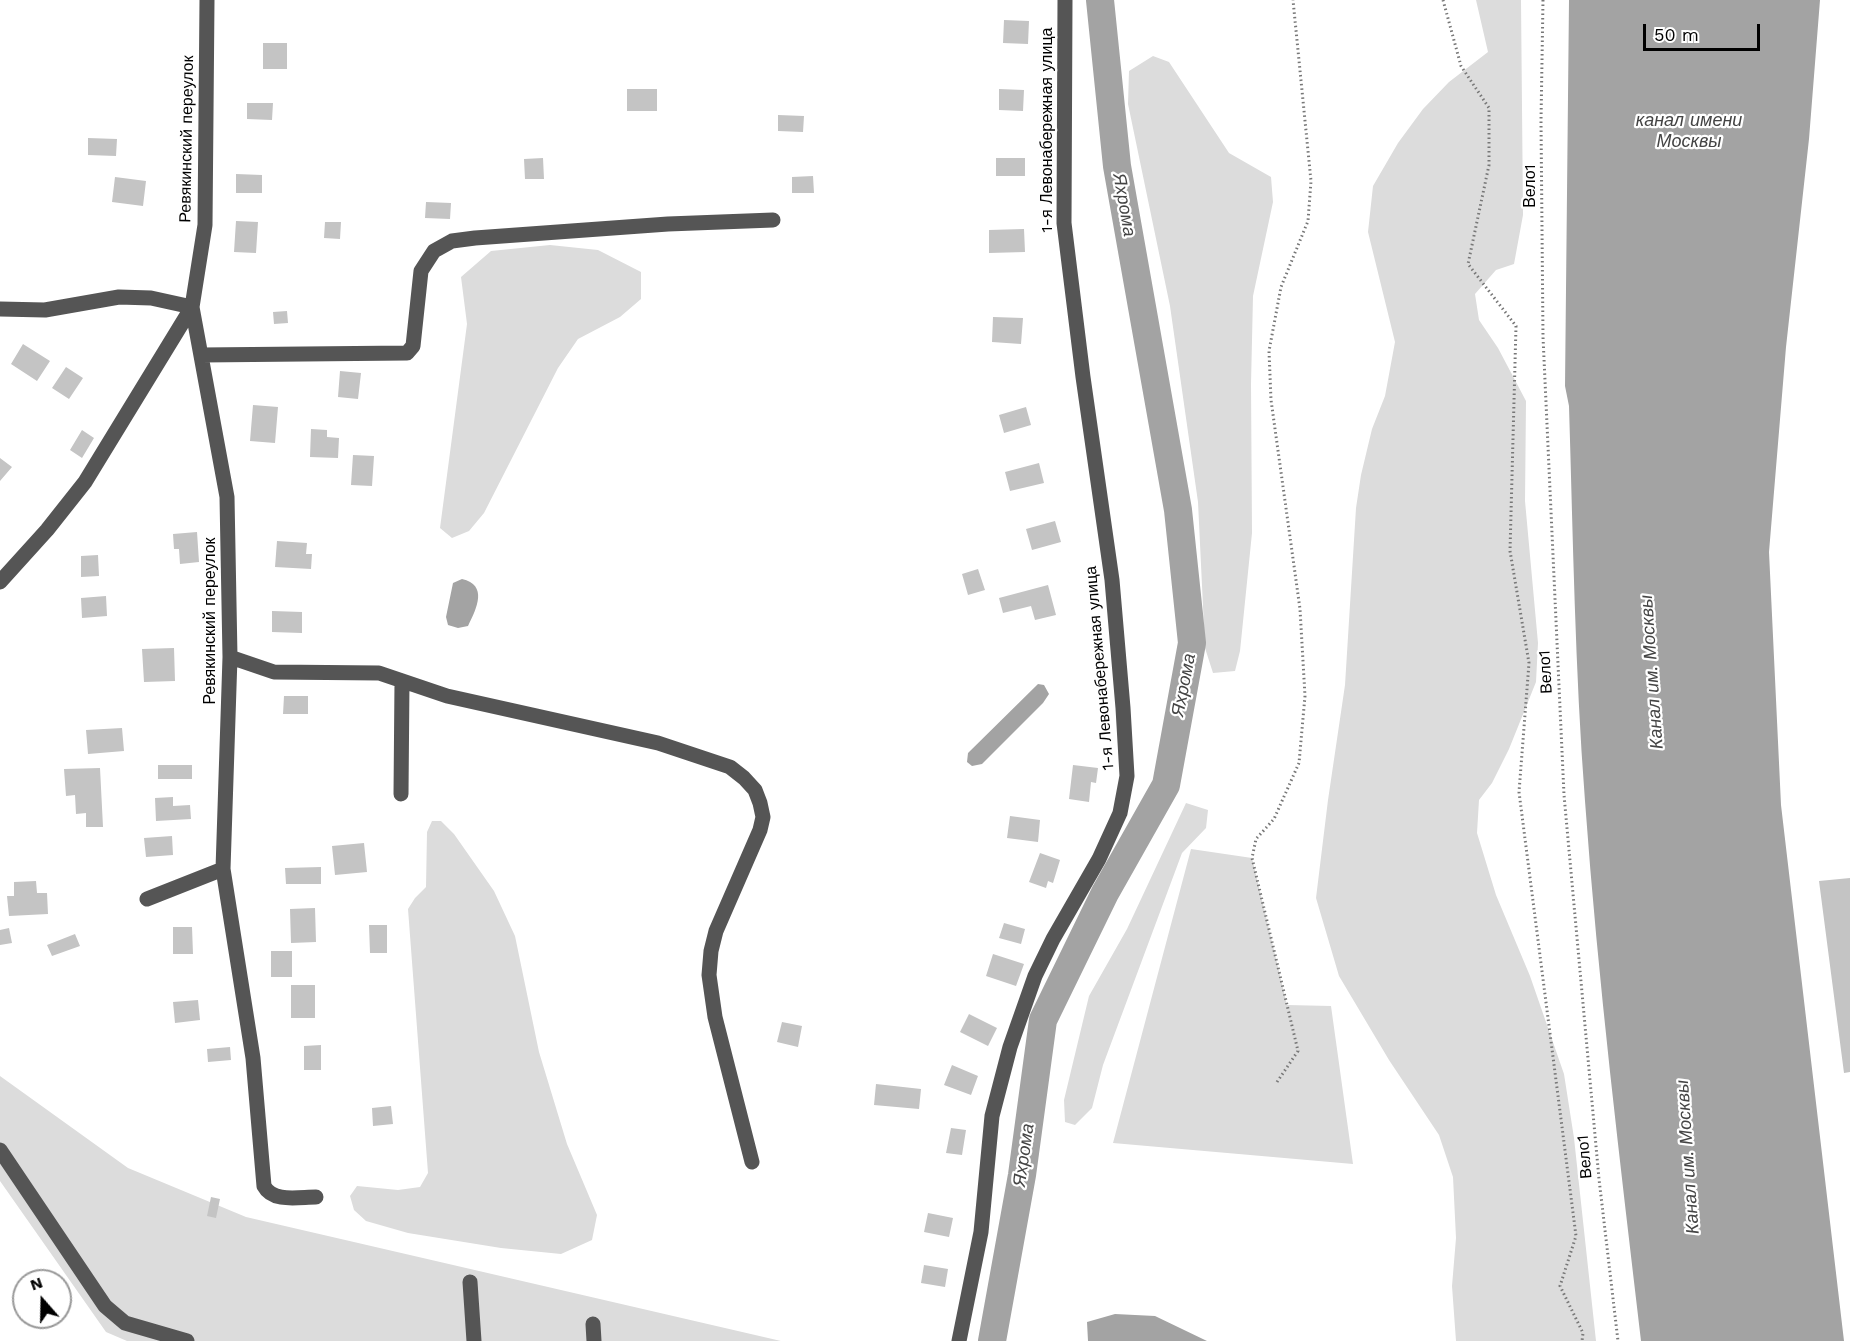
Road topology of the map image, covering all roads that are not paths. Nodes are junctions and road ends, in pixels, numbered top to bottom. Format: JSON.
{"nodes":[{"id":1,"x":207,"y":0,"type":"edge"},
{"id":2,"x":1065,"y":0,"type":"edge"},
{"id":3,"x":773,"y":220,"type":"dead end"},
{"id":4,"x":192,"y":307,"type":"junction"},
{"id":5,"x":0,"y":309,"type":"edge"},
{"id":6,"x":201,"y":355,"type":"junction"},
{"id":7,"x":0,"y":582,"type":"edge"},
{"id":8,"x":230,"y":657,"type":"junction"},
{"id":9,"x":402,"y":681,"type":"junction"},
{"id":10,"x":401,"y":794,"type":"dead end"},
{"id":11,"x":224,"y":869,"type":"junction"},
{"id":12,"x":147,"y":899,"type":"dead end"},
{"id":13,"x":0,"y":1150,"type":"edge"},
{"id":14,"x":752,"y":1162,"type":"dead end"},
{"id":15,"x":316,"y":1197,"type":"dead end"},
{"id":16,"x":470,"y":1282,"type":"dead end"},
{"id":17,"x":593,"y":1324,"type":"dead end"},
{"id":18,"x":187,"y":1341,"type":"edge"},
{"id":19,"x":474,"y":1341,"type":"edge"},
{"id":20,"x":594,"y":1341,"type":"edge"},
{"id":21,"x":959,"y":1341,"type":"edge"}],
"edges":[{"from":1,"to":4,"type":"street","name":"Ревякинский переулок"},
{"from":2,"to":21,"type":"street","name":"1-я Левонабережная улица"},
{"from":3,"to":6,"type":"street"},
{"from":4,"to":5,"type":"street"},
{"from":4,"to":6,"type":"street","name":"Ревякинский переулок"},
{"from":4,"to":7,"type":"street"},
{"from":6,"to":8,"type":"street","name":"Ревякинский переулок"},
{"from":8,"to":9,"type":"street"},
{"from":8,"to":11,"type":"street","name":"Ревякинский переулок"},
{"from":9,"to":10,"type":"street"},
{"from":9,"to":14,"type":"street"},
{"from":11,"to":12,"type":"street"},
{"from":11,"to":15,"type":"street","name":"Ревякинский переулок"},
{"from":13,"to":18,"type":"street"},
{"from":16,"to":19,"type":"street"},
{"from":17,"to":20,"type":"street"}]}
